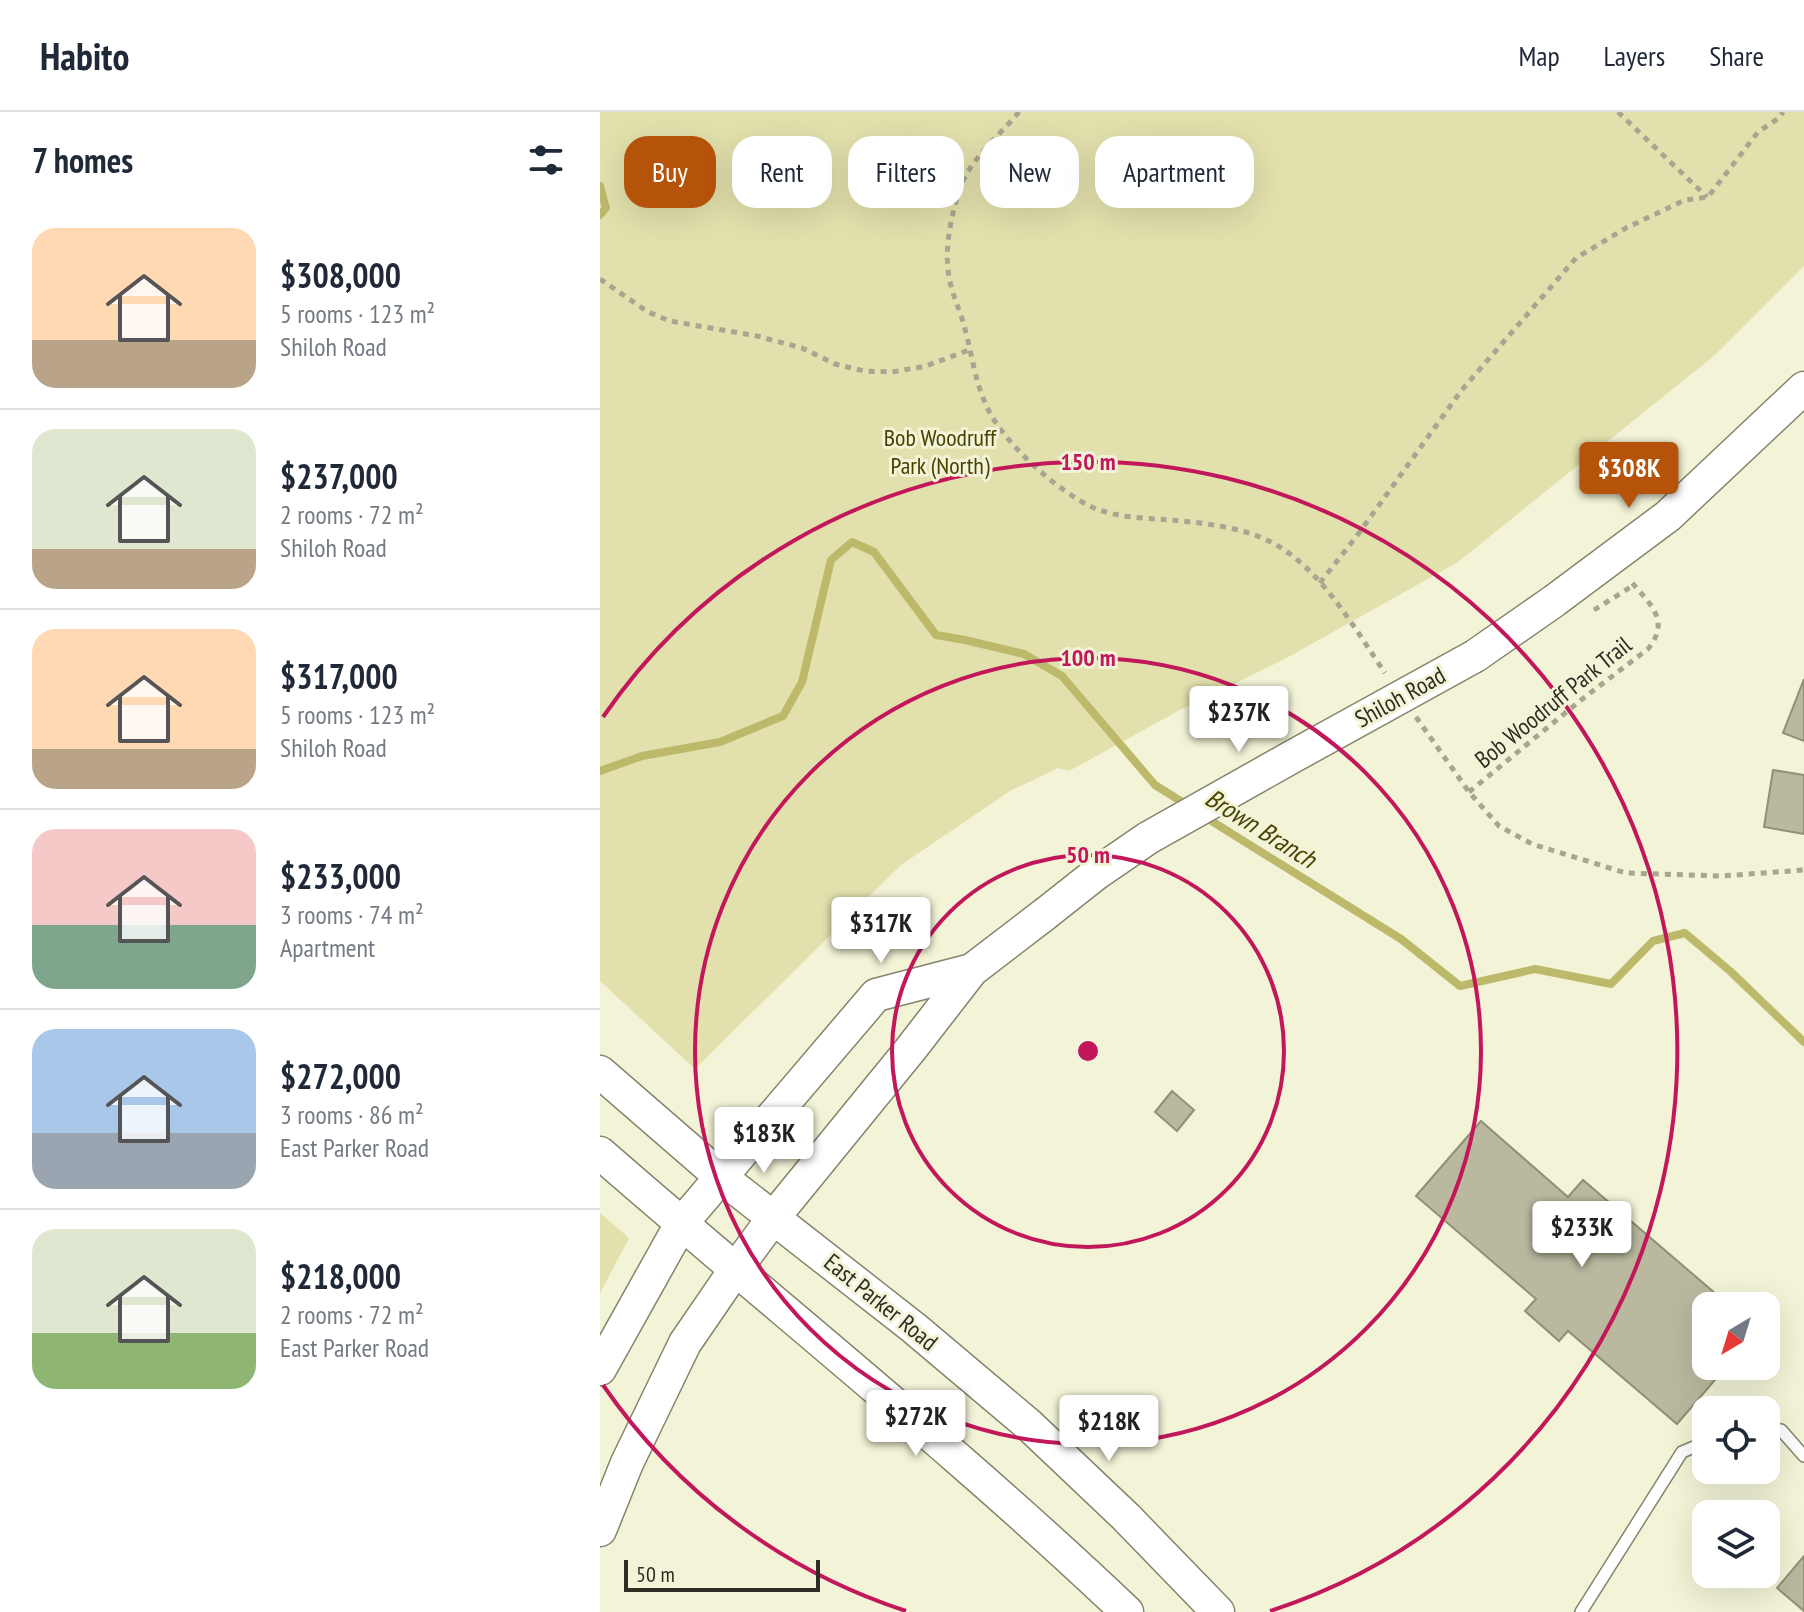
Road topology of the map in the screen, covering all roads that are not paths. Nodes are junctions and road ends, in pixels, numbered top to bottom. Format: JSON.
{"nodes":[{"id":1,"x":1804,"y":388,"type":"edge"},
{"id":2,"x":972,"y":970,"type":"junction"},
{"id":3,"x":600,"y":1072,"type":"edge"},
{"id":4,"x":600,"y":1153,"type":"edge"},
{"id":5,"x":721,"y":1177,"type":"junction"},
{"id":6,"x":774,"y":1217,"type":"junction"},
{"id":7,"x":681,"y":1224,"type":"junction"},
{"id":8,"x":735,"y":1270,"type":"junction"},
{"id":9,"x":600,"y":1369,"type":"edge"},
{"id":10,"x":1780,"y":1430,"type":"edge"},
{"id":11,"x":1692,"y":1448,"type":"edge"},
{"id":12,"x":1804,"y":1456,"type":"edge"},
{"id":13,"x":600,"y":1530,"type":"edge"},
{"id":14,"x":1127,"y":1612,"type":"edge"},
{"id":15,"x":1218,"y":1612,"type":"edge"},
{"id":16,"x":1581,"y":1612,"type":"edge"}],
"edges":[{"from":1,"to":2,"type":"main road","name":"Shiloh Road","bridge":true},
{"from":2,"to":5,"type":"main road","name":"Shiloh Road"},
{"from":2,"to":6,"type":"main road","name":"Shiloh Road"},
{"from":3,"to":5,"type":"main road","name":"East Parker Road"},
{"from":4,"to":7,"type":"main road"},
{"from":5,"to":6,"type":"main road","name":"East Parker Road"},
{"from":5,"to":7,"type":"main road","name":"Shiloh Road"},
{"from":6,"to":8,"type":"main road","name":"Shiloh Road"},
{"from":6,"to":15,"type":"main road","name":"East Parker Road"},
{"from":7,"to":8,"type":"main road"},
{"from":7,"to":9,"type":"main road","name":"Shiloh Road"},
{"from":8,"to":13,"type":"main road","name":"Shiloh Road"},
{"from":8,"to":14,"type":"main road"},
{"from":10,"to":12,"type":"lane"},
{"from":11,"to":16,"type":"lane"}]}
